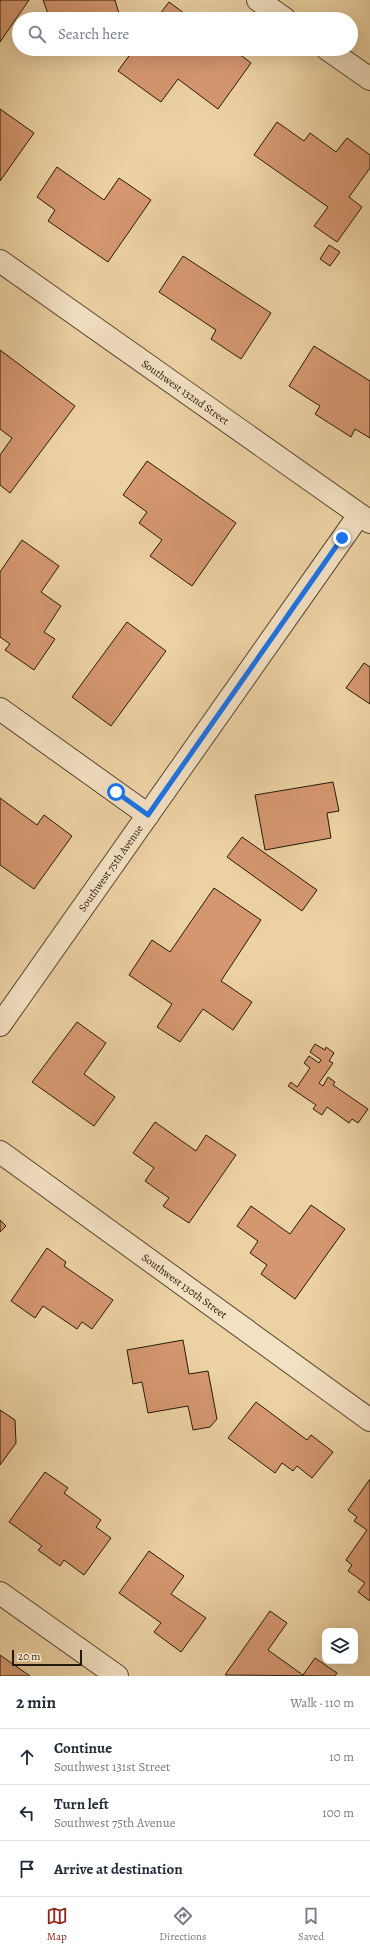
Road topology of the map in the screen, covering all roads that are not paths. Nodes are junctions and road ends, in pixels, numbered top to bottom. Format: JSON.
{"nodes":[{"id":1,"x":258,"y":0,"type":"edge"},
{"id":2,"x":275,"y":12,"type":"edge"},
{"id":3,"x":337,"y":56,"type":"edge"},
{"id":4,"x":370,"y":79,"type":"edge"},
{"id":5,"x":0,"y":261,"type":"edge"},
{"id":6,"x":365,"y":518,"type":"edge"},
{"id":7,"x":0,"y":709,"type":"edge"},
{"id":8,"x":148,"y":815,"type":"junction"},
{"id":9,"x":0,"y":1025,"type":"edge"},
{"id":10,"x":0,"y":1152,"type":"edge"},
{"id":11,"x":370,"y":1420,"type":"edge"},
{"id":12,"x":0,"y":1594,"type":"edge"},
{"id":13,"x":117,"y":1676,"type":"edge"}],
"edges":[{"from":1,"to":2,"type":"street"},
{"from":3,"to":4,"type":"street"},
{"from":5,"to":6,"type":"street","name":"Southwest 132nd Street"},
{"from":6,"to":8,"type":"street","name":"Southwest 75th Avenue"},
{"from":7,"to":8,"type":"street"},
{"from":8,"to":9,"type":"street","name":"Southwest 75th Avenue"},
{"from":10,"to":11,"type":"street","name":"Southwest 130th Street"},
{"from":12,"to":13,"type":"street"}]}
